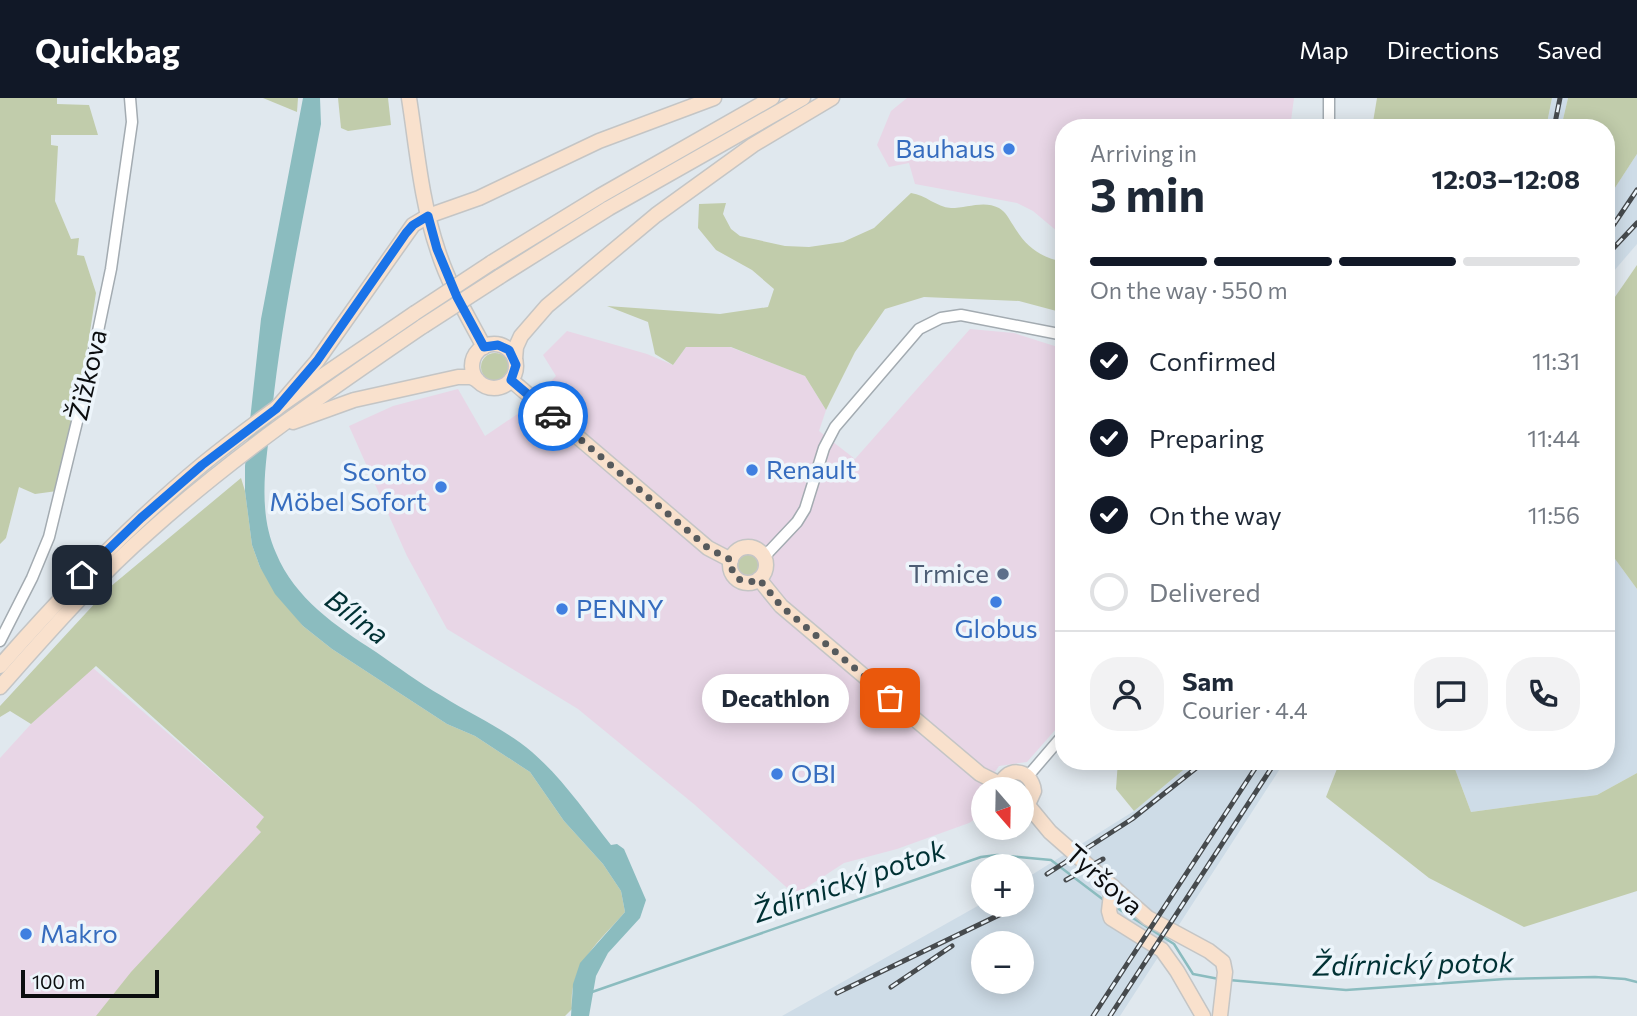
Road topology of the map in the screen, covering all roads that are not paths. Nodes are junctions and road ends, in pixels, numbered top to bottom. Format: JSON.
{"nodes":[{"id":1,"x":130,"y":98,"type":"edge"},
{"id":2,"x":409,"y":98,"type":"edge"},
{"id":3,"x":714,"y":98,"type":"edge"},
{"id":4,"x":772,"y":98,"type":"edge"},
{"id":5,"x":803,"y":98,"type":"edge"},
{"id":6,"x":832,"y":98,"type":"edge"},
{"id":7,"x":1329,"y":98,"type":"edge"},
{"id":8,"x":1329,"y":119,"type":"edge"},
{"id":9,"x":428,"y":216,"type":"junction"},
{"id":10,"x":495,"y":270,"type":"junction"},
{"id":11,"x":419,"y":319,"type":"junction"},
{"id":12,"x":1055,"y":333,"type":"edge"},
{"id":13,"x":484,"y":347,"type":"junction"},
{"id":14,"x":515,"y":359,"type":"junction"},
{"id":15,"x":477,"y":380,"type":"junction"},
{"id":16,"x":511,"y":380,"type":"junction"},
{"id":17,"x":276,"y":409,"type":"junction"},
{"id":18,"x":272,"y":430,"type":"junction"},
{"id":19,"x":764,"y":556,"type":"junction"},
{"id":20,"x":731,"y":560,"type":"junction"},
{"id":21,"x":759,"y":579,"type":"junction"},
{"id":22,"x":0,"y":642,"type":"edge"},
{"id":23,"x":0,"y":666,"type":"edge"},
{"id":24,"x":0,"y":687,"type":"edge"},
{"id":25,"x":1055,"y":744,"type":"edge"},
{"id":26,"x":1028,"y":776,"type":"joint"},
{"id":27,"x":985,"y":777,"type":"edge"},
{"id":28,"x":1005,"y":777,"type":"edge"},
{"id":29,"x":1034,"y":815,"type":"edge"},
{"id":30,"x":1110,"y":899,"type":"junction"},
{"id":31,"x":1203,"y":1016,"type":"edge"},
{"id":32,"x":1220,"y":1016,"type":"edge"}],
"edges":[{"from":1,"to":22,"type":"street","name":"Žižkova"},
{"from":2,"to":9,"type":"main road"},
{"from":3,"to":9,"type":"main road"},
{"from":4,"to":10,"type":"main road"},
{"from":5,"to":10,"type":"main road"},
{"from":6,"to":14,"type":"main road"},
{"from":7,"to":8,"type":"street"},
{"from":9,"to":13,"type":"main road"},
{"from":9,"to":17,"type":"main road"},
{"from":10,"to":11,"type":"main road","bridge":true},
{"from":11,"to":17,"type":"main road"},
{"from":11,"to":18,"type":"main road"},
{"from":12,"to":19,"type":"street"},
{"from":13,"to":14,"type":"main road"},
{"from":13,"to":15,"type":"main road"},
{"from":14,"to":16,"type":"main road"},
{"from":15,"to":16,"type":"main road"},
{"from":15,"to":18,"type":"main road"},
{"from":16,"to":20,"type":"main road"},
{"from":17,"to":23,"type":"main road"},
{"from":18,"to":24,"type":"main road"},
{"from":19,"to":20,"type":"main road"},
{"from":19,"to":21,"type":"main road"},
{"from":20,"to":21,"type":"main road"},
{"from":21,"to":27,"type":"main road"},
{"from":25,"to":26,"type":"street"},
{"from":26,"to":28,"type":"main road"},
{"from":29,"to":30,"type":"main road","name":"Tyršova"},
{"from":30,"to":31,"type":"main road"},
{"from":30,"to":32,"type":"main road","name":"Tyršova"}]}
